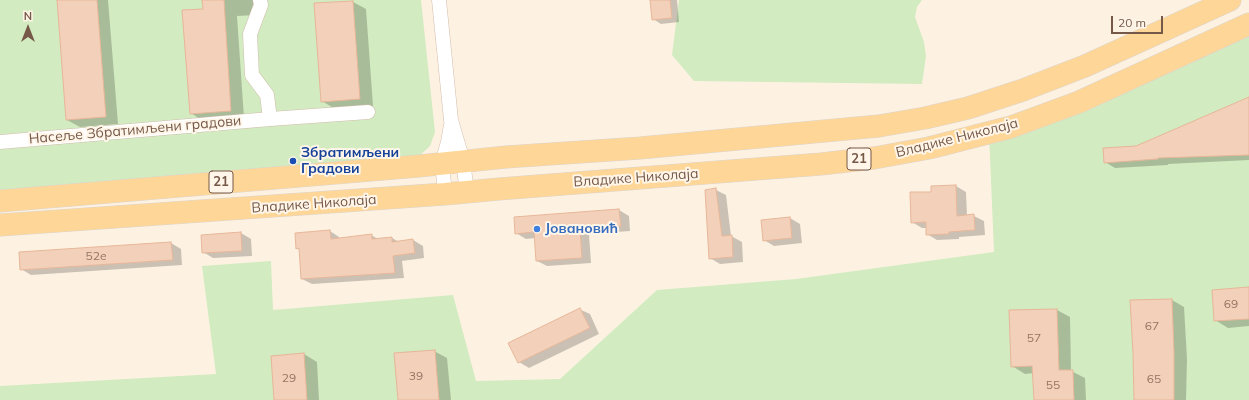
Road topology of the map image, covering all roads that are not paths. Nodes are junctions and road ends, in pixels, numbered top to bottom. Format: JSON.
{"nodes":[{"id":1,"x":260,"y":0,"type":"edge"},
{"id":2,"x":438,"y":0,"type":"edge"},
{"id":3,"x":1230,"y":0,"type":"edge"},
{"id":4,"x":1249,"y":24,"type":"edge"},
{"id":5,"x":368,"y":112,"type":"dead end"},
{"id":6,"x":270,"y":119,"type":"junction"},
{"id":7,"x":452,"y":120,"type":"junction"},
{"id":8,"x":0,"y":142,"type":"edge"},
{"id":9,"x":452,"y":162,"type":"junction"},
{"id":10,"x":467,"y":192,"type":"junction"},
{"id":11,"x":445,"y":194,"type":"junction"},
{"id":12,"x":0,"y":201,"type":"edge"},
{"id":13,"x":0,"y":225,"type":"edge"}],
"edges":[{"from":1,"to":6,"type":"street"},
{"from":2,"to":7,"type":"street"},
{"from":3,"to":9,"type":"main road","name":"Владике Николаја","number":"21"},
{"from":4,"to":10,"type":"main road","name":"Владике Николаја","number":"21"},
{"from":5,"to":6,"type":"street","name":"Насеље Збратимљени градови"},
{"from":6,"to":8,"type":"street","name":"Насеље Збратимљени градови"},
{"from":7,"to":9,"type":"street"},
{"from":7,"to":9,"type":"street"},
{"from":9,"to":10,"type":"street"},
{"from":9,"to":11,"type":"street"},
{"from":9,"to":12,"type":"main road","name":"Владике Николаја","number":"21"},
{"from":10,"to":11,"type":"main road","name":"Владике Николаја","number":"21"},
{"from":11,"to":13,"type":"main road","name":"Владике Николаја","number":"21"}]}
